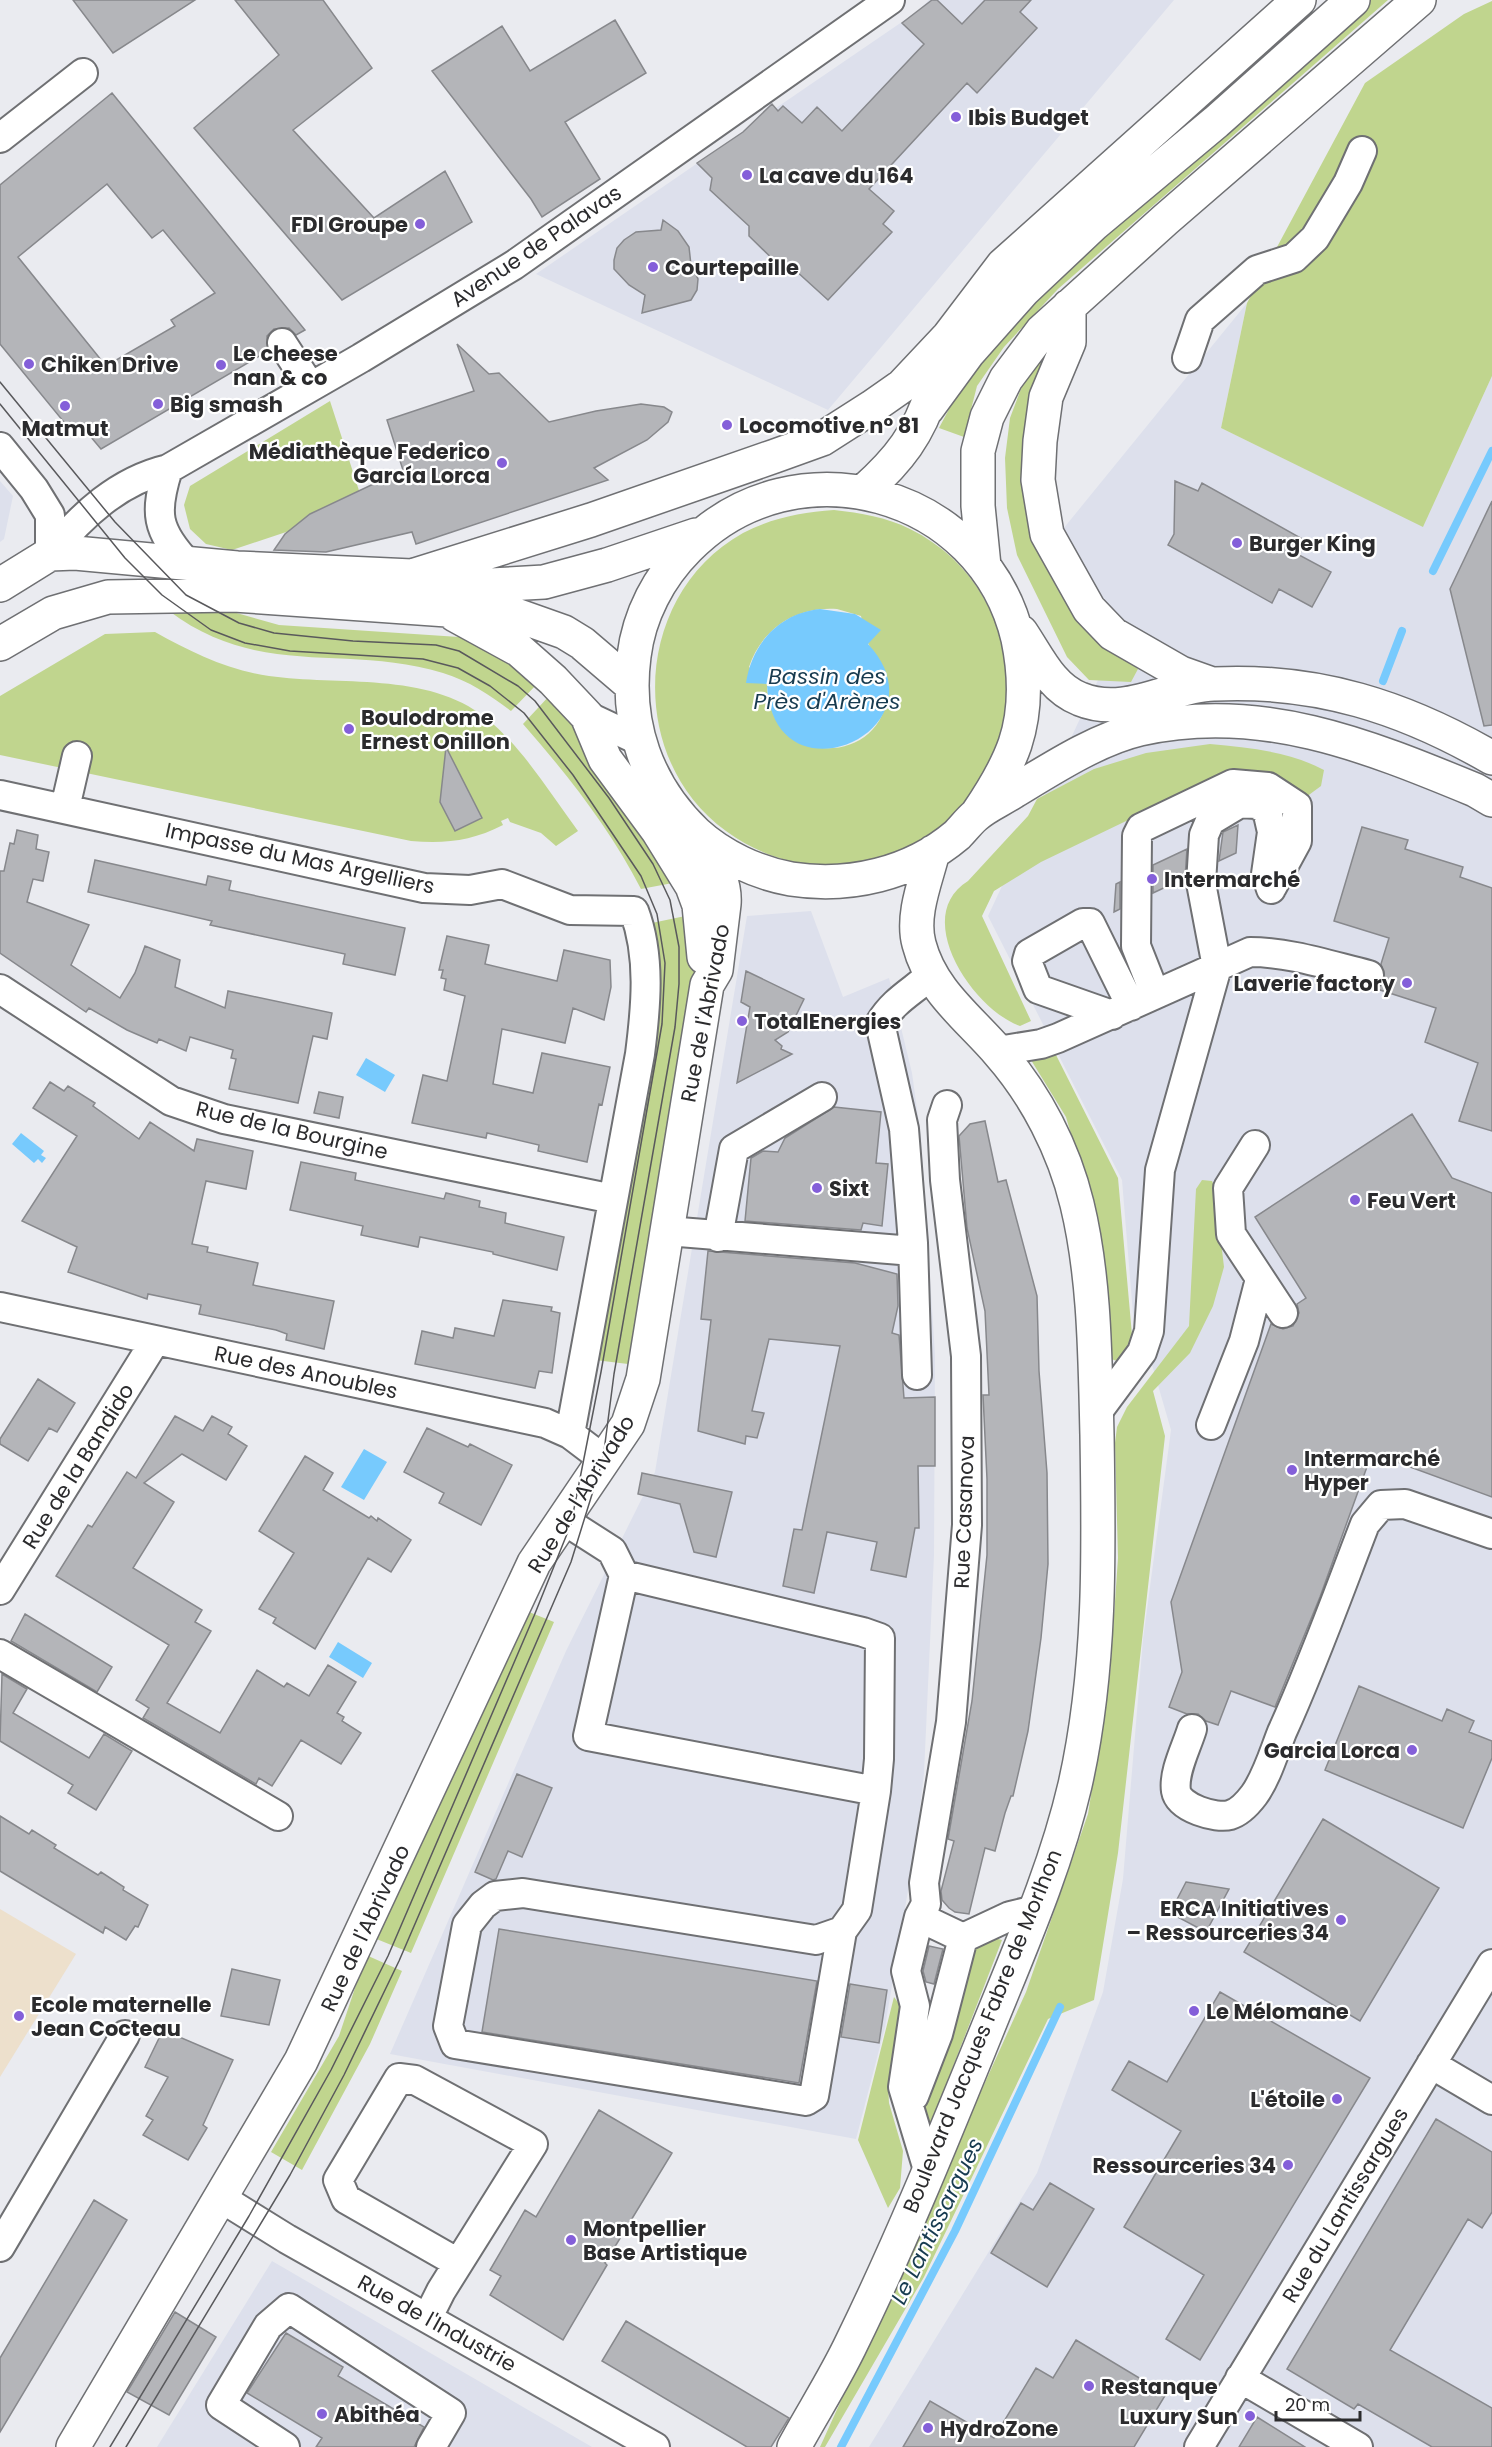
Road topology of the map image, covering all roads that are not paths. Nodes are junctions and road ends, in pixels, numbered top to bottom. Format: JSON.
{"nodes":[{"id":1,"x":890,"y":0,"type":"edge"},
{"id":2,"x":1299,"y":0,"type":"edge"},
{"id":3,"x":1353,"y":0,"type":"edge"},
{"id":4,"x":1419,"y":0,"type":"edge"},
{"id":5,"x":83,"y":73,"type":"dead end"},
{"id":6,"x":0,"y":138,"type":"edge"},
{"id":7,"x":1362,"y":151,"type":"dead end"},
{"id":8,"x":1069,"y":306,"type":"junction"},
{"id":9,"x":949,"y":336,"type":"junction"},
{"id":10,"x":282,"y":343,"type":"dead end"},
{"id":11,"x":1186,"y":358,"type":"dead end"},
{"id":12,"x":310,"y":386,"type":"junction"},
{"id":13,"x":927,"y":409,"type":"junction"},
{"id":14,"x":0,"y":447,"type":"edge"},
{"id":15,"x":168,"y":469,"type":"junction"},
{"id":16,"x":864,"y":491,"type":"junction"},
{"id":17,"x":704,"y":532,"type":"junction"},
{"id":18,"x":50,"y":554,"type":"junction"},
{"id":19,"x":188,"y":564,"type":"junction"},
{"id":20,"x":984,"y":566,"type":"junction"},
{"id":21,"x":412,"y":576,"type":"junction"},
{"id":22,"x":0,"y":585,"type":"edge"},
{"id":23,"x":234,"y":595,"type":"junction"},
{"id":24,"x":445,"y":609,"type":"junction"},
{"id":25,"x":1013,"y":620,"type":"junction"},
{"id":26,"x":28,"y":625,"type":"junction"},
{"id":27,"x":0,"y":644,"type":"edge"},
{"id":28,"x":630,"y":684,"type":"junction"},
{"id":29,"x":1212,"y":684,"type":"junction"},
{"id":30,"x":587,"y":716,"type":"junction"},
{"id":31,"x":638,"y":740,"type":"junction"},
{"id":32,"x":76,"y":756,"type":"dead end"},
{"id":33,"x":1492,"y":758,"type":"edge"},
{"id":34,"x":0,"y":795,"type":"edge"},
{"id":35,"x":1492,"y":800,"type":"edge"},
{"id":36,"x":65,"y":808,"type":"junction"},
{"id":37,"x":977,"y":814,"type":"junction"},
{"id":38,"x":702,"y":838,"type":"junction"},
{"id":39,"x":933,"y":852,"type":"junction"},
{"id":40,"x":634,"y":911,"type":"joint"},
{"id":41,"x":1217,"y":967,"type":"junction"},
{"id":42,"x":932,"y":974,"type":"junction"},
{"id":43,"x":1369,"y":975,"type":"dead end"},
{"id":44,"x":707,"y":985,"type":"junction"},
{"id":45,"x":0,"y":989,"type":"edge"},
{"id":46,"x":1123,"y":1009,"type":"junction"},
{"id":47,"x":998,"y":1051,"type":"junction"},
{"id":48,"x":822,"y":1097,"type":"dead end"},
{"id":49,"x":947,"y":1105,"type":"dead end"},
{"id":50,"x":1255,"y":1145,"type":"dead end"},
{"id":51,"x":613,"y":1198,"type":"junction"},
{"id":52,"x":667,"y":1231,"type":"junction"},
{"id":53,"x":718,"y":1237,"type":"junction"},
{"id":54,"x":913,"y":1251,"type":"junction"},
{"id":55,"x":1260,"y":1279,"type":"junction"},
{"id":56,"x":0,"y":1307,"type":"edge"},
{"id":57,"x":1282,"y":1313,"type":"dead end"},
{"id":58,"x":155,"y":1341,"type":"junction"},
{"id":59,"x":917,"y":1376,"type":"dead end"},
{"id":60,"x":1096,"y":1414,"type":"junction"},
{"id":61,"x":1211,"y":1425,"type":"dead end"},
{"id":62,"x":570,"y":1434,"type":"junction"},
{"id":63,"x":603,"y":1459,"type":"junction"},
{"id":64,"x":562,"y":1519,"type":"junction"},
{"id":65,"x":1492,"y":1534,"type":"edge"},
{"id":66,"x":624,"y":1575,"type":"junction"},
{"id":67,"x":0,"y":1590,"type":"edge"},
{"id":68,"x":0,"y":1654,"type":"edge"},
{"id":69,"x":1192,"y":1729,"type":"dead end"},
{"id":70,"x":876,"y":1791,"type":"junction"},
{"id":71,"x":278,"y":1816,"type":"dead end"},
{"id":72,"x":1035,"y":1910,"type":"junction"},
{"id":73,"x":919,"y":1917,"type":"junction"},
{"id":74,"x":842,"y":1931,"type":"junction"},
{"id":75,"x":963,"y":1938,"type":"junction"},
{"id":76,"x":1492,"y":1964,"type":"edge"},
{"id":77,"x":125,"y":2035,"type":"dead end"},
{"id":78,"x":1431,"y":2064,"type":"junction"},
{"id":79,"x":1492,"y":2100,"type":"edge"},
{"id":80,"x":910,"y":2107,"type":"junction"},
{"id":81,"x":929,"y":2173,"type":"junction"},
{"id":82,"x":220,"y":2198,"type":"junction"},
{"id":83,"x":0,"y":2247,"type":"edge"},
{"id":84,"x":459,"y":2263,"type":"junction"},
{"id":85,"x":428,"y":2317,"type":"junction"},
{"id":86,"x":1240,"y":2378,"type":"junction"},
{"id":87,"x":73,"y":2447,"type":"edge"},
{"id":88,"x":285,"y":2447,"type":"edge"},
{"id":89,"x":431,"y":2447,"type":"edge"},
{"id":90,"x":655,"y":2447,"type":"edge"},
{"id":91,"x":794,"y":2447,"type":"edge"},
{"id":92,"x":1199,"y":2447,"type":"edge"},
{"id":93,"x":1358,"y":2447,"type":"edge"}],
"edges":[{"from":1,"to":12,"type":"street","name":"Avenue de Palavas"},
{"from":2,"to":9,"type":"main road"},
{"from":3,"to":13,"type":"main road"},
{"from":4,"to":8,"type":"main road"},
{"from":5,"to":6,"type":"street"},
{"from":7,"to":11,"type":"street"},
{"from":8,"to":20,"type":"main road"},
{"from":8,"to":29,"type":"main road"},
{"from":9,"to":13,"type":"main road"},
{"from":9,"to":21,"type":"main road"},
{"from":10,"to":12,"type":"street"},
{"from":12,"to":15,"type":"street","name":"Avenue de Palavas"},
{"from":13,"to":16,"type":"main road"},
{"from":14,"to":18,"type":"street"},
{"from":15,"to":18,"type":"street","name":"Avenue de Palavas"},
{"from":15,"to":19,"type":"street"},
{"from":16,"to":17,"type":"main road"},
{"from":16,"to":20,"type":"main road"},
{"from":17,"to":21,"type":"main road"},
{"from":17,"to":28,"type":"main road"},
{"from":18,"to":19,"type":"main road"},
{"from":18,"to":22,"type":"main road","name":"Avenue de Palavas"},
{"from":18,"to":26,"type":"main road"},
{"from":19,"to":21,"type":"main road"},
{"from":19,"to":23,"type":"main road"},
{"from":20,"to":25,"type":"main road"},
{"from":23,"to":24,"type":"main road"},
{"from":23,"to":26,"type":"main road"},
{"from":24,"to":28,"type":"main road"},
{"from":24,"to":30,"type":"main road"},
{"from":25,"to":29,"type":"main road"},
{"from":25,"to":37,"type":"main road"},
{"from":26,"to":27,"type":"main road"},
{"from":28,"to":31,"type":"main road"},
{"from":29,"to":33,"type":"main road"},
{"from":30,"to":31,"type":"street"},
{"from":30,"to":44,"type":"main road"},
{"from":31,"to":38,"type":"main road"},
{"from":32,"to":36,"type":"street"},
{"from":34,"to":36,"type":"street","name":"Impasse du Mas Argelliers"},
{"from":35,"to":37,"type":"main road"},
{"from":36,"to":40,"type":"street","name":"Impasse du Mas Argelliers"},
{"from":37,"to":39,"type":"main road"},
{"from":38,"to":39,"type":"main road"},
{"from":38,"to":44,"type":"main road","name":"Rue de l'Abrivado"},
{"from":39,"to":42,"type":"main road","name":"Boulevard Jacques Fabre de Morlhon"},
{"from":40,"to":51,"type":"street","name":"Rue de l'Abrivado"},
{"from":41,"to":43,"type":"street"},
{"from":41,"to":46,"type":"street"},
{"from":41,"to":46,"type":"street"},
{"from":41,"to":60,"type":"street"},
{"from":42,"to":47,"type":"main road","name":"Boulevard Jacques Fabre de Morlhon"},
{"from":42,"to":54,"type":"street"},
{"from":44,"to":52,"type":"main road","name":"Rue de l'Abrivado"},
{"from":45,"to":51,"type":"street","name":"Rue de la Bourgine"},
{"from":46,"to":47,"type":"street"},
{"from":47,"to":60,"type":"main road","name":"Boulevard Jacques Fabre de Morlhon"},
{"from":48,"to":53,"type":"street"},
{"from":49,"to":73,"type":"street","name":"Rue Casanova"},
{"from":50,"to":55,"type":"street"},
{"from":51,"to":62,"type":"street","name":"Rue de l'Abrivado"},
{"from":52,"to":53,"type":"street"},
{"from":52,"to":63,"type":"main road","name":"Rue de l'Abrivado"},
{"from":53,"to":54,"type":"street"},
{"from":54,"to":59,"type":"street"},
{"from":55,"to":57,"type":"street"},
{"from":55,"to":61,"type":"street"},
{"from":56,"to":58,"type":"street","name":"Rue des Anoubles"},
{"from":58,"to":62,"type":"street","name":"Rue des Anoubles"},
{"from":58,"to":67,"type":"street","name":"Rue de la Bandido"},
{"from":60,"to":72,"type":"main road","name":"Boulevard Jacques Fabre de Morlhon"},
{"from":62,"to":63,"type":"street","name":"Rue des Anoubles"},
{"from":63,"to":64,"type":"main road","name":"Rue de l'Abrivado"},
{"from":64,"to":66,"type":"street"},
{"from":64,"to":82,"type":"main road","name":"Rue de l'Abrivado"},
{"from":65,"to":69,"type":"street"},
{"from":66,"to":70,"type":"street"},
{"from":66,"to":70,"type":"street"},
{"from":68,"to":71,"type":"street"},
{"from":70,"to":74,"type":"street"},
{"from":72,"to":75,"type":"street"},
{"from":72,"to":81,"type":"main road","name":"Boulevard Jacques Fabre de Morlhon"},
{"from":73,"to":75,"type":"street"},
{"from":73,"to":80,"type":"street","name":"Rue Casanova"},
{"from":74,"to":74,"type":"street"},
{"from":75,"to":80,"type":"street"},
{"from":76,"to":78,"type":"street","name":"Rue du Lantissargues"},
{"from":77,"to":83,"type":"street"},
{"from":78,"to":79,"type":"street"},
{"from":78,"to":86,"type":"street","name":"Rue du Lantissargues"},
{"from":80,"to":81,"type":"street","name":"Rue Casanova"},
{"from":81,"to":91,"type":"main road","name":"Boulevard Jacques Fabre de Morlhon"},
{"from":82,"to":85,"type":"street","name":"Rue de l'Industrie"},
{"from":82,"to":87,"type":"main road","name":"Rue de l'Abrivado"},
{"from":84,"to":84,"type":"street"},
{"from":84,"to":85,"type":"street"},
{"from":85,"to":90,"type":"street","name":"Rue de l'Industrie"},
{"from":86,"to":92,"type":"street","name":"Rue du Lantissargues"},
{"from":86,"to":93,"type":"street"},
{"from":88,"to":89,"type":"street"}]}
